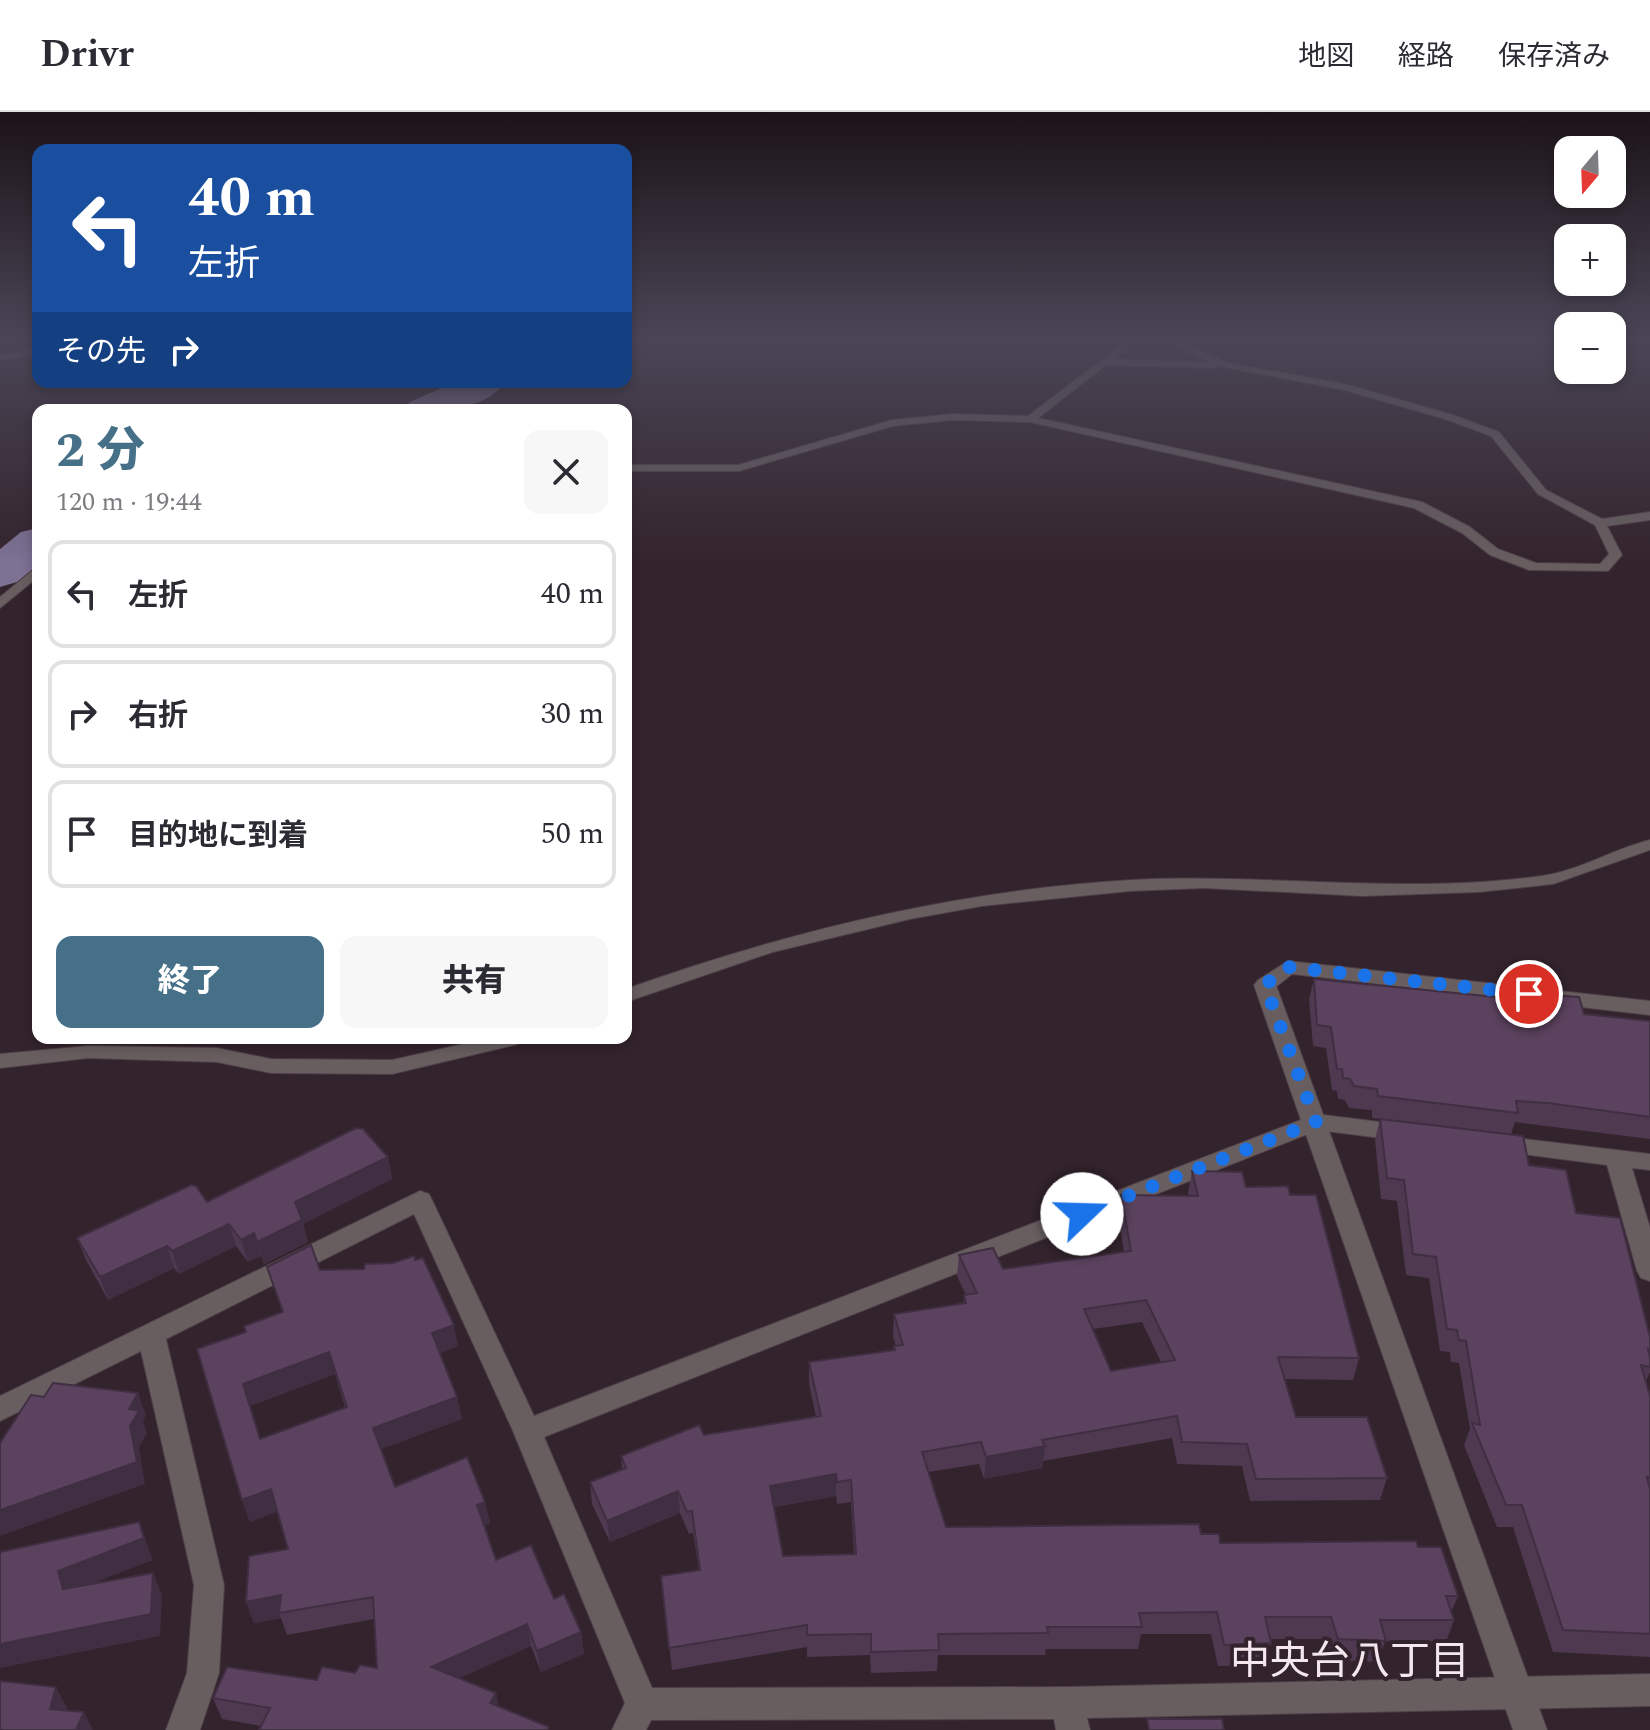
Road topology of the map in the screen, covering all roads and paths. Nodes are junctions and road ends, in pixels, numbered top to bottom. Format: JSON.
{"nodes":[{"id":1,"x":1036,"y":415,"type":"edge"},
{"id":2,"x":1440,"y":415,"type":"edge"},
{"id":3,"x":1030,"y":419,"type":"junction"},
{"id":4,"x":632,"y":468,"type":"edge"},
{"id":5,"x":1650,"y":516,"type":"edge"},
{"id":6,"x":1600,"y":523,"type":"junction"},
{"id":7,"x":32,"y":575,"type":"edge"},
{"id":8,"x":0,"y":604,"type":"edge"},
{"id":9,"x":1650,"y":845,"type":"edge"},
{"id":10,"x":632,"y":994,"type":"edge"},
{"id":11,"x":1650,"y":1008,"type":"edge"},
{"id":12,"x":103,"y":1044,"type":"edge"},
{"id":13,"x":492,"y":1044,"type":"edge"},
{"id":14,"x":88,"y":1052,"type":"junction"},
{"id":15,"x":0,"y":1061,"type":"edge"},
{"id":16,"x":1316,"y":1122,"type":"junction"},
{"id":17,"x":1427,"y":1135,"type":"edge"},
{"id":18,"x":1475,"y":1141,"type":"edge"},
{"id":19,"x":1617,"y":1158,"type":"junction"},
{"id":20,"x":1650,"y":1162,"type":"edge"},
{"id":21,"x":1650,"y":1271,"type":"edge"},
{"id":22,"x":151,"y":1334,"type":"junction"},
{"id":23,"x":0,"y":1409,"type":"edge"},
{"id":24,"x":527,"y":1431,"type":"junction"},
{"id":25,"x":1650,"y":1690,"type":"edge"},
{"id":26,"x":1517,"y":1694,"type":"junction"},
{"id":27,"x":1070,"y":1716,"type":"edge"},
{"id":28,"x":636,"y":1717,"type":"edge"},
{"id":29,"x":183,"y":1730,"type":"edge"},
{"id":30,"x":1530,"y":1730,"type":"edge"}],
"edges":[{"from":1,"to":3,"type":"lane"},
{"from":2,"to":6,"type":"lane"},
{"from":3,"to":4,"type":"lane"},
{"from":3,"to":6,"type":"lane"},
{"from":5,"to":6,"type":"lane"},
{"from":7,"to":8,"type":"lane"},
{"from":9,"to":10,"type":"lane"},
{"from":11,"to":16,"type":"street"},
{"from":12,"to":14,"type":"lane"},
{"from":13,"to":14,"type":"lane"},
{"from":14,"to":15,"type":"lane"},
{"from":16,"to":17,"type":"street"},
{"from":16,"to":24,"type":"street"},
{"from":16,"to":26,"type":"street"},
{"from":18,"to":19,"type":"street"},
{"from":19,"to":20,"type":"street"},
{"from":19,"to":21,"type":"street"},
{"from":22,"to":23,"type":"street"},
{"from":22,"to":24,"type":"street"},
{"from":22,"to":29,"type":"street"},
{"from":24,"to":28,"type":"street"},
{"from":25,"to":26,"type":"street"},
{"from":26,"to":27,"type":"street"},
{"from":26,"to":30,"type":"street"},
{"from":27,"to":28,"type":"street"}]}
